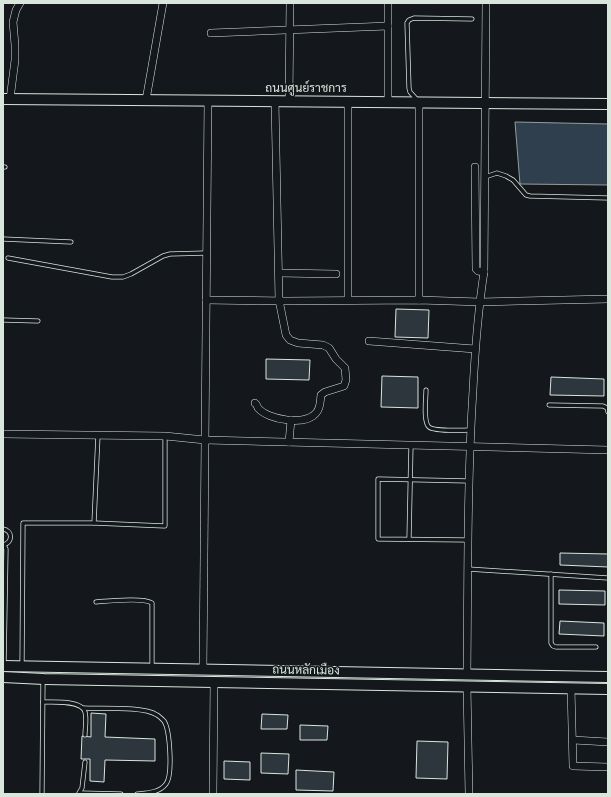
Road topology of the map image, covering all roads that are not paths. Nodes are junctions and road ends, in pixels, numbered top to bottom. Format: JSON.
{"nodes":[{"id":1,"x":20,"y":3,"type":"edge"},
{"id":2,"x":163,"y":3,"type":"edge"},
{"id":3,"x":290,"y":3,"type":"edge"},
{"id":4,"x":388,"y":3,"type":"edge"},
{"id":5,"x":486,"y":3,"type":"edge"},
{"id":6,"x":472,"y":19,"type":"dead end"},
{"id":7,"x":388,"y":26,"type":"junction"},
{"id":8,"x":290,"y":30,"type":"junction"},
{"id":9,"x":211,"y":33,"type":"dead end"},
{"id":10,"x":6,"y":99,"type":"edge"},
{"id":11,"x":146,"y":100,"type":"junction"},
{"id":12,"x":208,"y":100,"type":"junction"},
{"id":13,"x":276,"y":101,"type":"junction"},
{"id":14,"x":289,"y":101,"type":"junction"},
{"id":15,"x":348,"y":102,"type":"junction"},
{"id":16,"x":388,"y":102,"type":"junction"},
{"id":17,"x":419,"y":102,"type":"junction"},
{"id":18,"x":485,"y":103,"type":"junction"},
{"id":19,"x":608,"y":104,"type":"edge"},
{"id":20,"x":475,"y":167,"type":"dead end"},
{"id":21,"x":485,"y":177,"type":"junction"},
{"id":22,"x":608,"y":198,"type":"edge"},
{"id":23,"x":3,"y":239,"type":"edge"},
{"id":24,"x":71,"y":242,"type":"dead end"},
{"id":25,"x":206,"y":253,"type":"junction"},
{"id":26,"x":8,"y":258,"type":"dead end"},
{"id":27,"x":484,"y":272,"type":"junction"},
{"id":28,"x":279,"y":273,"type":"junction"},
{"id":29,"x":336,"y":274,"type":"dead end"},
{"id":30,"x":608,"y":299,"type":"edge"},
{"id":31,"x":206,"y":300,"type":"junction"},
{"id":32,"x":279,"y":300,"type":"junction"},
{"id":33,"x":348,"y":300,"type":"junction"},
{"id":34,"x":419,"y":300,"type":"junction"},
{"id":35,"x":480,"y":302,"type":"junction"},
{"id":36,"x":3,"y":320,"type":"edge"},
{"id":37,"x":38,"y":321,"type":"dead end"},
{"id":38,"x":369,"y":341,"type":"dead end"},
{"id":39,"x":475,"y":349,"type":"junction"},
{"id":40,"x":426,"y":390,"type":"dead end"},
{"id":41,"x":255,"y":403,"type":"dead end"},
{"id":42,"x":549,"y":404,"type":"dead end"},
{"id":43,"x":608,"y":412,"type":"edge"},
{"id":44,"x":291,"y":420,"type":"junction"},
{"id":45,"x":470,"y":430,"type":"junction"},
{"id":46,"x":3,"y":434,"type":"edge"},
{"id":47,"x":98,"y":435,"type":"junction"},
{"id":48,"x":165,"y":436,"type":"junction"},
{"id":49,"x":205,"y":440,"type":"junction"},
{"id":50,"x":289,"y":442,"type":"junction"},
{"id":51,"x":411,"y":445,"type":"junction"},
{"id":52,"x":469,"y":446,"type":"junction"},
{"id":53,"x":608,"y":450,"type":"edge"},
{"id":54,"x":410,"y":480,"type":"junction"},
{"id":55,"x":469,"y":481,"type":"junction"},
{"id":56,"x":94,"y":524,"type":"junction"},
{"id":57,"x":3,"y":529,"type":"edge"},
{"id":58,"x":409,"y":539,"type":"junction"},
{"id":59,"x":468,"y":540,"type":"junction"},
{"id":60,"x":4,"y":545,"type":"edge"},
{"id":61,"x":468,"y":568,"type":"junction"},
{"id":62,"x":551,"y":574,"type":"junction"},
{"id":63,"x":608,"y":578,"type":"edge"},
{"id":64,"x":96,"y":602,"type":"dead end"},
{"id":65,"x":596,"y":648,"type":"dead end"},
{"id":66,"x":4,"y":666,"type":"edge"},
{"id":67,"x":22,"y":666,"type":"junction"},
{"id":68,"x":152,"y":669,"type":"junction"},
{"id":69,"x":203,"y":670,"type":"junction"},
{"id":70,"x":467,"y":674,"type":"junction"},
{"id":71,"x":3,"y":677,"type":"edge"},
{"id":72,"x":608,"y":677,"type":"edge"},
{"id":73,"x":44,"y":679,"type":"junction"},
{"id":74,"x":214,"y":682,"type":"junction"},
{"id":75,"x":467,"y":686,"type":"junction"},
{"id":76,"x":571,"y":688,"type":"junction"},
{"id":77,"x":608,"y":689,"type":"edge"},
{"id":78,"x":43,"y":702,"type":"junction"},
{"id":79,"x":83,"y":708,"type":"junction"},
{"id":80,"x":85,"y":735,"type":"dead end"},
{"id":81,"x":573,"y":740,"type":"junction"},
{"id":82,"x":608,"y":742,"type":"edge"},
{"id":83,"x":84,"y":762,"type":"dead end"},
{"id":84,"x":608,"y":767,"type":"edge"},
{"id":85,"x":79,"y":793,"type":"edge"},
{"id":86,"x":42,"y":794,"type":"edge"},
{"id":87,"x":121,"y":794,"type":"edge"},
{"id":88,"x":138,"y":794,"type":"edge"},
{"id":89,"x":213,"y":794,"type":"edge"},
{"id":90,"x":469,"y":794,"type":"edge"}],
"edges":[{"from":1,"to":10,"type":"street"},
{"from":2,"to":11,"type":"street"},
{"from":3,"to":8,"type":"street"},
{"from":4,"to":7,"type":"street"},
{"from":5,"to":18,"type":"street"},
{"from":6,"to":17,"type":"lane"},
{"from":7,"to":8,"type":"street"},
{"from":7,"to":16,"type":"street"},
{"from":8,"to":9,"type":"street"},
{"from":8,"to":14,"type":"street"},
{"from":10,"to":11,"type":"street","name":"ถนนศูนย์ราชการ"},
{"from":11,"to":12,"type":"street","name":"ถนนศูนย์ราชการ"},
{"from":12,"to":13,"type":"street","name":"ถนนศูนย์ราชการ"},
{"from":12,"to":25,"type":"street"},
{"from":13,"to":14,"type":"street","name":"ถนนศูนย์ราชการ"},
{"from":13,"to":28,"type":"street"},
{"from":14,"to":15,"type":"street","name":"ถนนศูนย์ราชการ"},
{"from":15,"to":16,"type":"street","name":"ถนนศูนย์ราชการ"},
{"from":15,"to":33,"type":"street"},
{"from":16,"to":17,"type":"street","name":"ถนนศูนย์ราชการ"},
{"from":17,"to":18,"type":"street","name":"ถนนศูนย์ราชการ"},
{"from":17,"to":34,"type":"street"},
{"from":18,"to":19,"type":"street","name":"ถนนศูนย์ราชการ"},
{"from":18,"to":21,"type":"street"},
{"from":20,"to":27,"type":"street"},
{"from":21,"to":22,"type":"lane"},
{"from":21,"to":27,"type":"street"},
{"from":23,"to":24,"type":"lane"},
{"from":25,"to":26,"type":"lane"},
{"from":25,"to":31,"type":"street"},
{"from":27,"to":35,"type":"street"},
{"from":28,"to":29,"type":"street"},
{"from":28,"to":32,"type":"street"},
{"from":30,"to":35,"type":"street"},
{"from":31,"to":32,"type":"street"},
{"from":31,"to":49,"type":"street"},
{"from":32,"to":33,"type":"street"},
{"from":32,"to":44,"type":"street"},
{"from":33,"to":34,"type":"street"},
{"from":34,"to":35,"type":"street"},
{"from":35,"to":39,"type":"street"},
{"from":36,"to":37,"type":"lane"},
{"from":38,"to":39,"type":"street"},
{"from":39,"to":45,"type":"street"},
{"from":40,"to":45,"type":"lane"},
{"from":41,"to":44,"type":"street"},
{"from":42,"to":43,"type":"lane"},
{"from":44,"to":50,"type":"street"},
{"from":45,"to":52,"type":"street"},
{"from":46,"to":47,"type":"street"},
{"from":47,"to":48,"type":"street"},
{"from":47,"to":56,"type":"lane"},
{"from":48,"to":49,"type":"street"},
{"from":48,"to":56,"type":"lane"},
{"from":49,"to":50,"type":"street"},
{"from":49,"to":69,"type":"street"},
{"from":50,"to":51,"type":"street"},
{"from":51,"to":52,"type":"street"},
{"from":51,"to":54,"type":"lane"},
{"from":52,"to":53,"type":"street"},
{"from":52,"to":55,"type":"street"},
{"from":54,"to":55,"type":"lane"},
{"from":54,"to":58,"type":"lane"},
{"from":54,"to":58,"type":"lane"},
{"from":55,"to":59,"type":"street"},
{"from":56,"to":67,"type":"lane"},
{"from":57,"to":60,"type":"lane"},
{"from":58,"to":59,"type":"lane"},
{"from":59,"to":61,"type":"street"},
{"from":60,"to":66,"type":"lane"},
{"from":61,"to":62,"type":"lane"},
{"from":61,"to":70,"type":"street"},
{"from":62,"to":63,"type":"lane"},
{"from":62,"to":65,"type":"lane"},
{"from":64,"to":68,"type":"lane"},
{"from":66,"to":67,"type":"street","name":"ถนนหลักเมือง"},
{"from":67,"to":68,"type":"street","name":"ถนนหลักเมือง"},
{"from":68,"to":69,"type":"street","name":"ถนนหลักเมือง"},
{"from":69,"to":70,"type":"street","name":"ถนนหลักเมือง"},
{"from":69,"to":74,"type":"street"},
{"from":70,"to":72,"type":"street","name":"ถนนหลักเมือง"},
{"from":70,"to":75,"type":"street"},
{"from":71,"to":73,"type":"street","name":"ถนนหลักเมือง"},
{"from":73,"to":74,"type":"street","name":"ถนนหลักเมือง"},
{"from":73,"to":78,"type":"lane"},
{"from":74,"to":75,"type":"street","name":"ถนนหลักเมือง"},
{"from":74,"to":89,"type":"street"},
{"from":75,"to":76,"type":"street","name":"ถนนหลักเมือง"},
{"from":75,"to":90,"type":"street"},
{"from":76,"to":77,"type":"street","name":"ถนนหลักเมือง"},
{"from":76,"to":81,"type":"street"},
{"from":78,"to":79,"type":"lane"},
{"from":78,"to":86,"type":"lane"},
{"from":79,"to":80,"type":"lane"},
{"from":79,"to":88,"type":"lane"},
{"from":81,"to":82,"type":"street"},
{"from":81,"to":84,"type":"street"},
{"from":83,"to":85,"type":"lane"},
{"from":85,"to":87,"type":"lane"}]}
